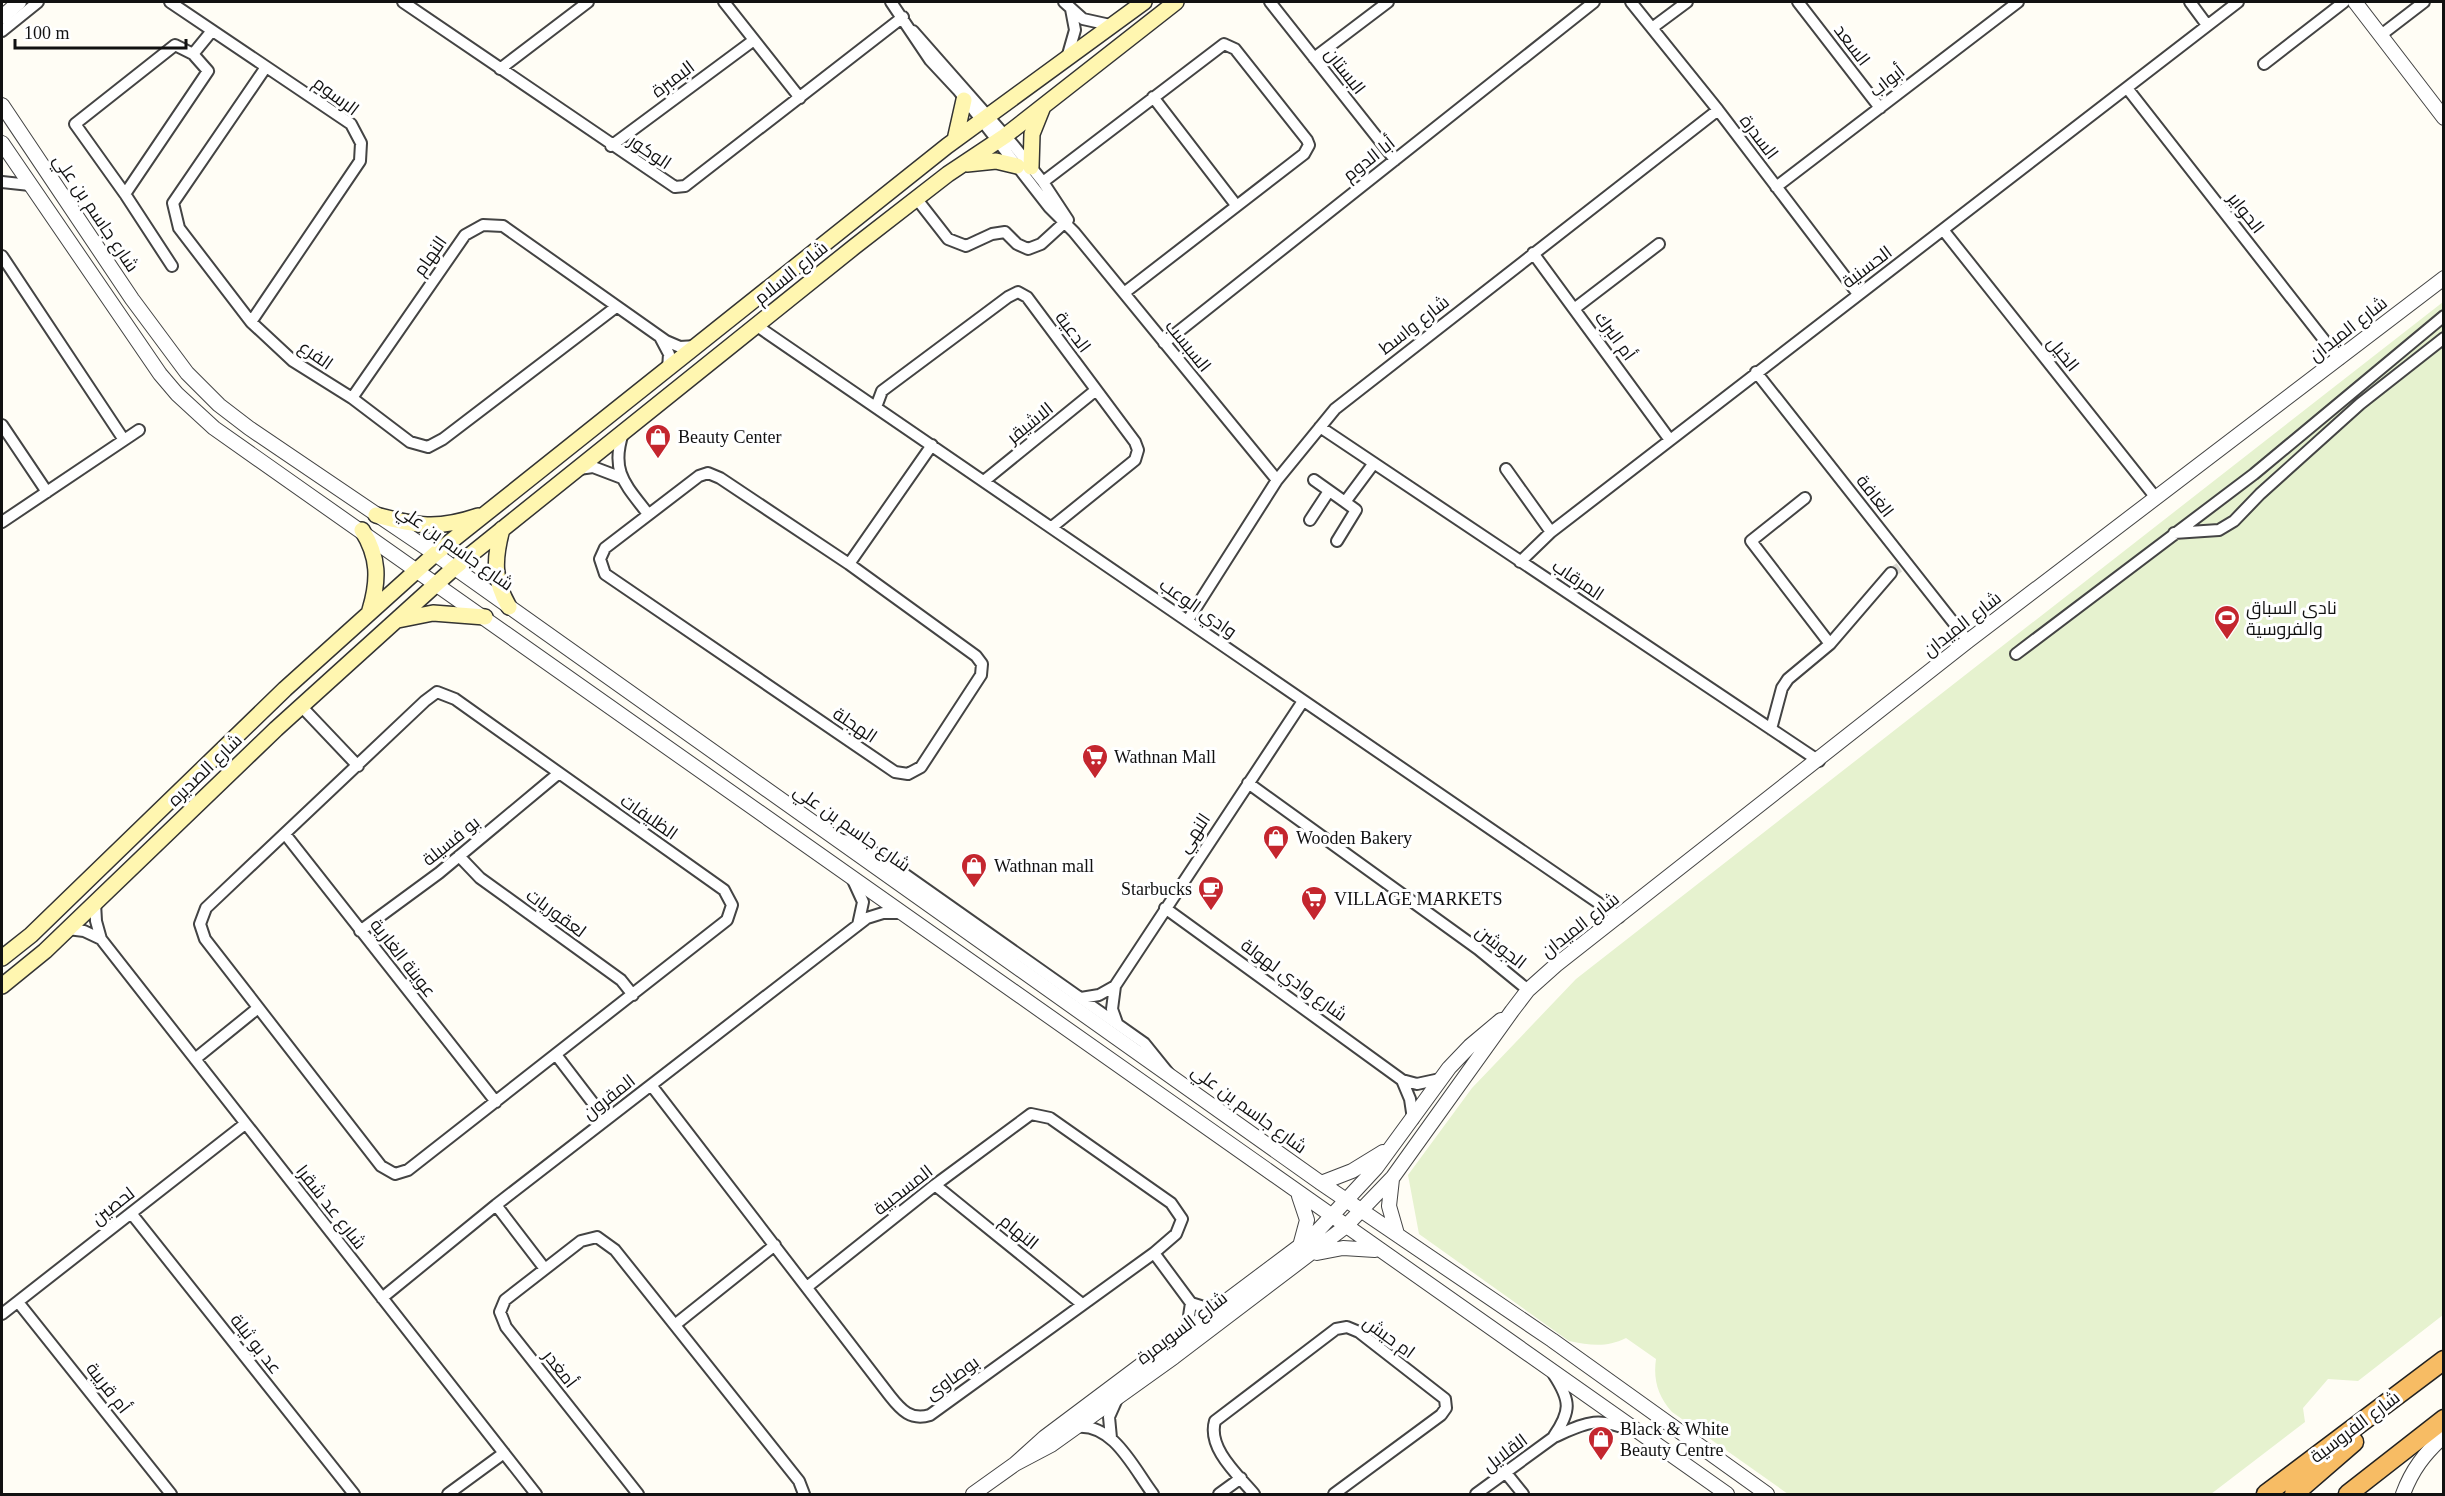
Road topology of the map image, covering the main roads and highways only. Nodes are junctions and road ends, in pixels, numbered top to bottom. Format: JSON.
{"nodes":[{"id":1,"x":1144,"y":2,"type":"edge"},
{"id":2,"x":1176,"y":2,"type":"edge"},
{"id":3,"x":964,"y":100,"type":"road end"},
{"id":4,"x":1044,"y":104,"type":"junction"},
{"id":5,"x":955,"y":140,"type":"junction"},
{"id":6,"x":964,"y":164,"type":"junction"},
{"id":7,"x":487,"y":513,"type":"junction"},
{"id":8,"x":376,"y":515,"type":"road end"},
{"id":9,"x":502,"y":529,"type":"junction"},
{"id":10,"x":362,"y":530,"type":"road end"},
{"id":11,"x":417,"y":569,"type":"joint"},
{"id":12,"x":437,"y":583,"type":"joint"},
{"id":13,"x":509,"y":607,"type":"road end"},
{"id":14,"x":369,"y":611,"type":"junction"},
{"id":15,"x":485,"y":617,"type":"road end"},
{"id":16,"x":395,"y":621,"type":"junction"},
{"id":17,"x":3,"y":956,"type":"edge"},
{"id":18,"x":2,"y":986,"type":"edge"},
{"id":19,"x":2444,"y":1359,"type":"edge"},
{"id":20,"x":2403,"y":1390,"type":"junction"},
{"id":21,"x":2444,"y":1419,"type":"edge"},
{"id":22,"x":2266,"y":1494,"type":"edge"},
{"id":23,"x":2294,"y":1494,"type":"edge"},
{"id":24,"x":2348,"y":1494,"type":"edge"}],
"edges":[{"from":1,"to":5,"type":"main road","name":"شارع السلام"},
{"from":2,"to":4,"type":"main road","name":"شارع السلام"},
{"from":3,"to":5,"type":"main road"},
{"from":4,"to":6,"type":"main road","name":"شارع السلام"},
{"from":4,"to":6,"type":"main road"},
{"from":5,"to":7,"type":"main road","name":"شارع السلام"},
{"from":6,"to":9,"type":"main road","name":"شارع السلام"},
{"from":7,"to":8,"type":"main road"},
{"from":7,"to":11,"type":"main road","name":"شارع السلام"},
{"from":9,"to":12,"type":"main road","name":"شارع السلام"},
{"from":9,"to":13,"type":"main road"},
{"from":10,"to":14,"type":"main road"},
{"from":11,"to":14,"type":"main road","name":"شارع الصديره"},
{"from":12,"to":16,"type":"main road","name":"شارع الصديره"},
{"from":14,"to":17,"type":"main road","name":"شارع الصديره"},
{"from":15,"to":16,"type":"main road"},
{"from":16,"to":18,"type":"main road","name":"شارع الصديره"},
{"from":19,"to":20,"type":"highway","name":"شارع الفروسية"},
{"from":20,"to":22,"type":"highway","name":"شارع الفروسية"},
{"from":20,"to":23,"type":"highway"},
{"from":21,"to":24,"type":"highway"}]}
